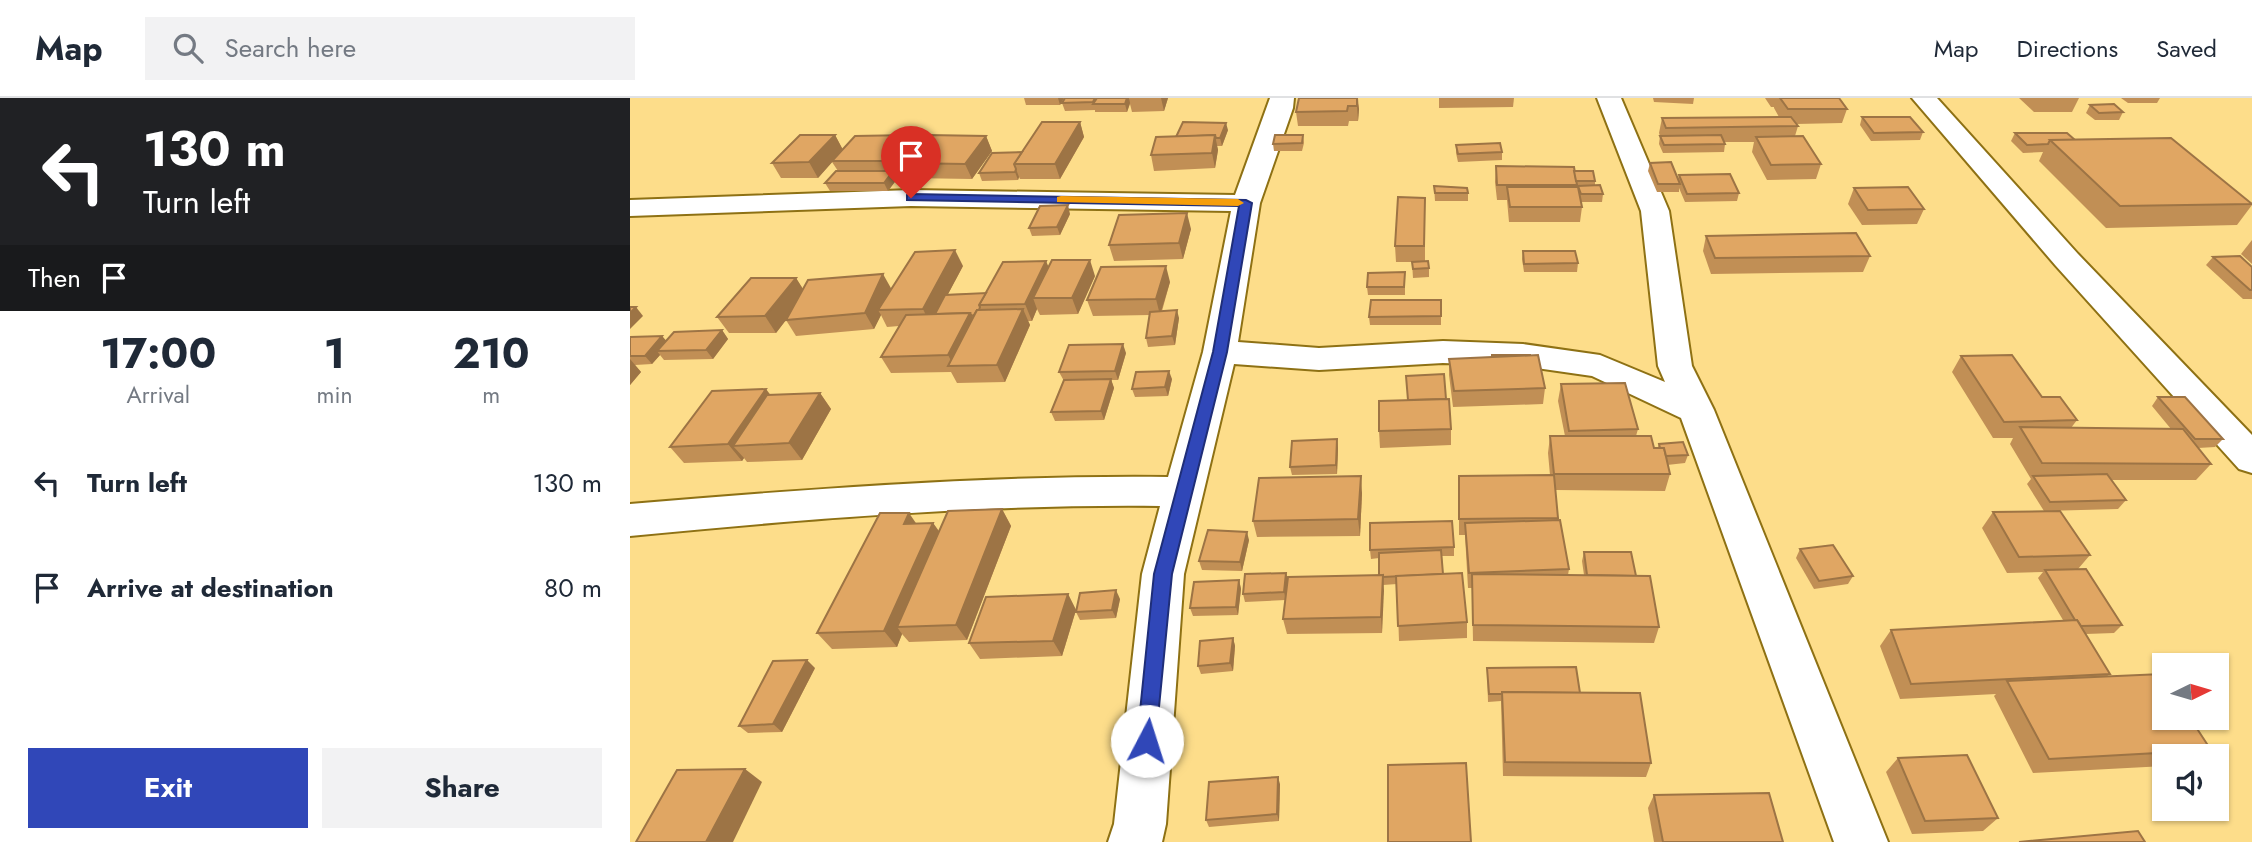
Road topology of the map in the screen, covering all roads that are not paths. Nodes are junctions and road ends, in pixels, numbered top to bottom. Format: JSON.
{"nodes":[{"id":1,"x":1282,"y":98,"type":"edge"},
{"id":2,"x":1609,"y":98,"type":"edge"},
{"id":3,"x":1924,"y":98,"type":"edge"},
{"id":4,"x":1246,"y":203,"type":"junction"},
{"id":5,"x":630,"y":208,"type":"edge"},
{"id":6,"x":1220,"y":352,"type":"junction"},
{"id":7,"x":1696,"y":410,"type":"junction"},
{"id":8,"x":2252,"y":459,"type":"edge"},
{"id":9,"x":1184,"y":492,"type":"junction"},
{"id":10,"x":630,"y":520,"type":"edge"},
{"id":11,"x":1135,"y":842,"type":"edge"},
{"id":12,"x":1861,"y":842,"type":"edge"}],
"edges":[{"from":1,"to":4,"type":"street"},
{"from":2,"to":7,"type":"street"},
{"from":3,"to":8,"type":"street"},
{"from":4,"to":5,"type":"street"},
{"from":4,"to":6,"type":"street"},
{"from":6,"to":7,"type":"street"},
{"from":6,"to":9,"type":"street"},
{"from":7,"to":12,"type":"street"},
{"from":9,"to":10,"type":"street"},
{"from":9,"to":11,"type":"street"}]}
